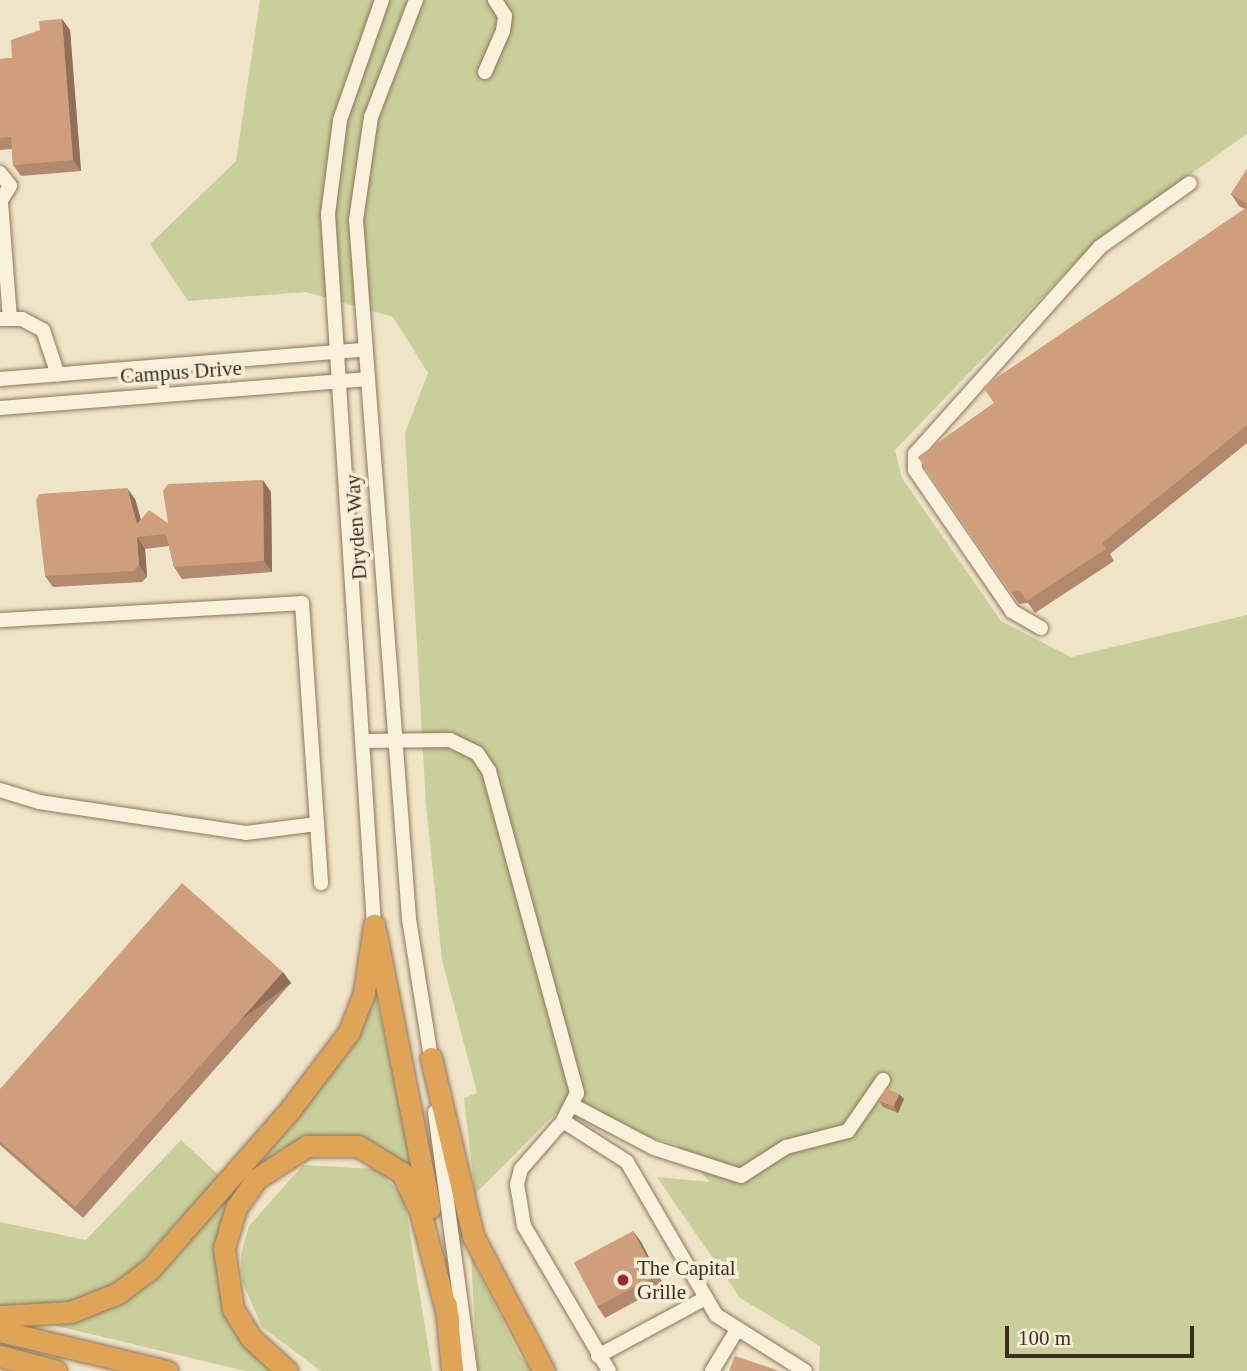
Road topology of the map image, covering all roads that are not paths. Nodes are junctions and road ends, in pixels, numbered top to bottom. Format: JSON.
{"nodes":[{"id":1,"x":382,"y":0,"type":"edge"},
{"id":2,"x":416,"y":0,"type":"edge"},
{"id":3,"x":495,"y":0,"type":"edge"},
{"id":4,"x":485,"y":72,"type":"dead end"},
{"id":5,"x":0,"y":173,"type":"edge"},
{"id":6,"x":1190,"y":183,"type":"dead end"},
{"id":7,"x":0,"y":202,"type":"edge"},
{"id":8,"x":5,"y":319,"type":"edge"},
{"id":9,"x":362,"y":351,"type":"junction"},
{"id":10,"x":335,"y":354,"type":"junction"},
{"id":11,"x":58,"y":375,"type":"junction"},
{"id":12,"x":0,"y":379,"type":"edge"},
{"id":13,"x":365,"y":379,"type":"junction"},
{"id":14,"x":337,"y":381,"type":"junction"},
{"id":15,"x":0,"y":408,"type":"edge"},
{"id":16,"x":0,"y":620,"type":"edge"},
{"id":17,"x":1041,"y":628,"type":"dead end"},
{"id":18,"x":393,"y":739,"type":"junction"},
{"id":19,"x":364,"y":741,"type":"junction"},
{"id":20,"x":0,"y":790,"type":"edge"},
{"id":21,"x":316,"y":824,"type":"junction"},
{"id":22,"x":321,"y":883,"type":"dead end"},
{"id":23,"x":374,"y":925,"type":"junction"},
{"id":24,"x":431,"y":1058,"type":"junction"},
{"id":25,"x":883,"y":1080,"type":"dead end"},
{"id":26,"x":574,"y":1106,"type":"junction"},
{"id":27,"x":563,"y":1121,"type":"junction"},
{"id":28,"x":704,"y":1299,"type":"junction"},
{"id":29,"x":0,"y":1316,"type":"edge"},
{"id":30,"x":448,"y":1318,"type":"junction"},
{"id":31,"x":0,"y":1331,"type":"edge"},
{"id":32,"x":735,"y":1333,"type":"junction"},
{"id":33,"x":0,"y":1356,"type":"edge"},
{"id":34,"x":598,"y":1356,"type":"junction"},
{"id":35,"x":51,"y":1370,"type":"edge"},
{"id":36,"x":167,"y":1371,"type":"edge"},
{"id":37,"x":287,"y":1371,"type":"edge"},
{"id":38,"x":452,"y":1371,"type":"edge"},
{"id":39,"x":470,"y":1371,"type":"edge"},
{"id":40,"x":544,"y":1371,"type":"edge"},
{"id":41,"x":609,"y":1371,"type":"edge"},
{"id":42,"x":712,"y":1371,"type":"edge"},
{"id":43,"x":805,"y":1371,"type":"edge"}],
"edges":[{"from":1,"to":10,"type":"street","name":"Dryden Way"},
{"from":2,"to":9,"type":"street","name":"Dryden Way"},
{"from":3,"to":4,"type":"street"},
{"from":5,"to":7,"type":"street"},
{"from":6,"to":17,"type":"street"},
{"from":7,"to":8,"type":"street"},
{"from":8,"to":11,"type":"street"},
{"from":9,"to":10,"type":"street","name":"Campus Drive"},
{"from":9,"to":13,"type":"street","name":"Dryden Way"},
{"from":10,"to":11,"type":"street","name":"Campus Drive"},
{"from":10,"to":14,"type":"street","name":"Dryden Way"},
{"from":11,"to":12,"type":"street","name":"Campus Drive"},
{"from":13,"to":14,"type":"street","name":"Campus Drive"},
{"from":13,"to":18,"type":"street","name":"Dryden Way"},
{"from":14,"to":15,"type":"street","name":"Campus Drive"},
{"from":14,"to":19,"type":"street","name":"Dryden Way"},
{"from":16,"to":21,"type":"street"},
{"from":18,"to":19,"type":"street"},
{"from":18,"to":24,"type":"street","name":"Dryden Way"},
{"from":18,"to":26,"type":"street"},
{"from":19,"to":23,"type":"street","name":"Dryden Way"},
{"from":20,"to":21,"type":"street"},
{"from":21,"to":22,"type":"street"},
{"from":23,"to":29,"type":"highway"},
{"from":23,"to":30,"type":"highway"},
{"from":24,"to":39,"type":"street","name":"Dryden Way"},
{"from":24,"to":40,"type":"highway"},
{"from":25,"to":26,"type":"street"},
{"from":26,"to":27,"type":"street"},
{"from":27,"to":28,"type":"street"},
{"from":27,"to":34,"type":"street"},
{"from":28,"to":32,"type":"street"},
{"from":28,"to":34,"type":"street"},
{"from":30,"to":37,"type":"highway"},
{"from":30,"to":38,"type":"highway"},
{"from":31,"to":36,"type":"highway"},
{"from":32,"to":42,"type":"street"},
{"from":32,"to":43,"type":"street"},
{"from":33,"to":35,"type":"highway"},
{"from":34,"to":41,"type":"street"}]}
